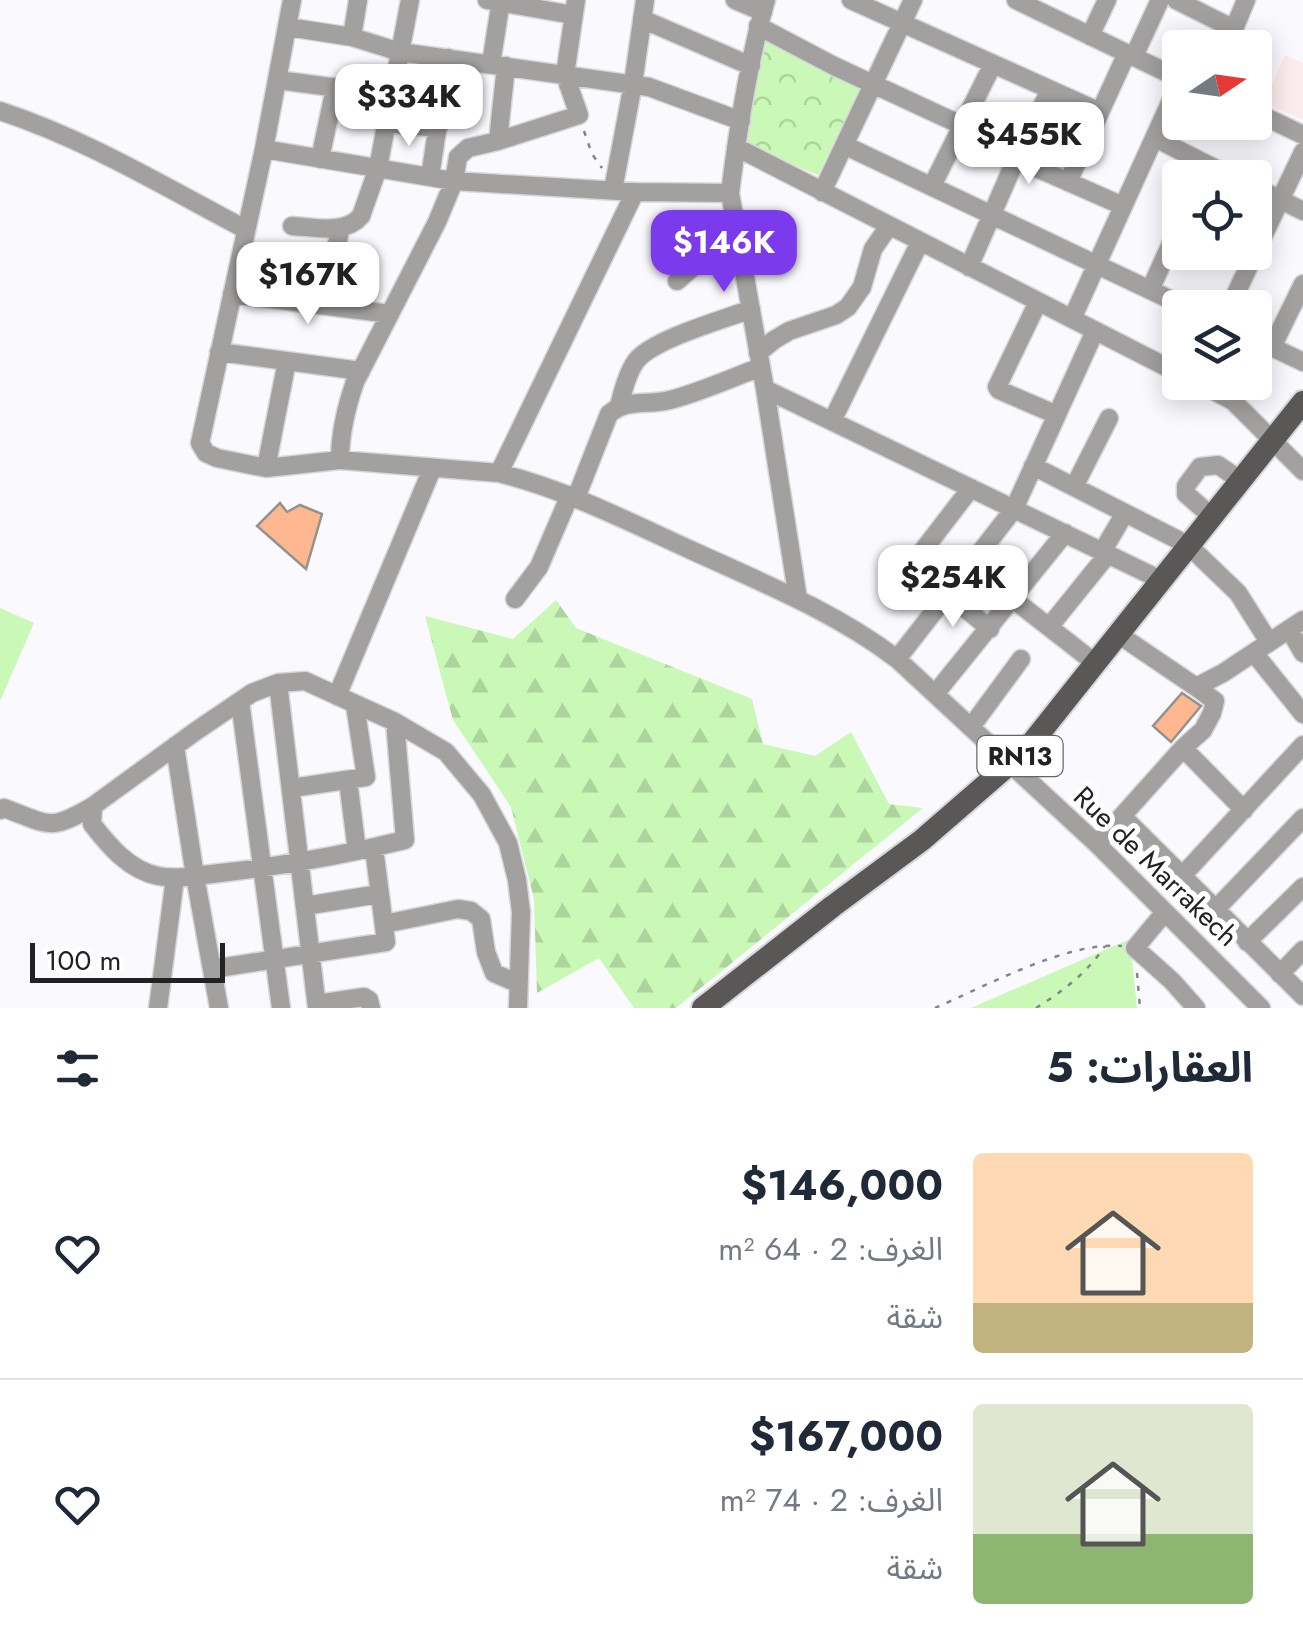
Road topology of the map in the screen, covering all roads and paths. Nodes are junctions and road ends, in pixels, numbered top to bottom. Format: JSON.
{"nodes":[{"id":1,"x":292,"y":0,"type":"edge"},
{"id":2,"x":358,"y":0,"type":"edge"},
{"id":3,"x":410,"y":0,"type":"edge"},
{"id":4,"x":735,"y":0,"type":"edge"},
{"id":5,"x":851,"y":0,"type":"edge"},
{"id":6,"x":913,"y":0,"type":"edge"},
{"id":7,"x":1016,"y":0,"type":"edge"},
{"id":8,"x":1107,"y":0,"type":"edge"},
{"id":9,"x":1160,"y":0,"type":"edge"},
{"id":10,"x":1176,"y":0,"type":"edge"},
{"id":11,"x":1246,"y":0,"type":"edge"},
{"id":12,"x":496,"y":1,"type":"edge"},
{"id":13,"x":575,"y":7,"type":"edge"},
{"id":14,"x":643,"y":9,"type":"edge"},
{"id":15,"x":762,"y":13,"type":"edge"},
{"id":16,"x":902,"y":24,"type":"junction"},
{"id":17,"x":288,"y":27,"type":"junction"},
{"id":18,"x":1234,"y":29,"type":"joint"},
{"id":19,"x":1090,"y":36,"type":"junction"},
{"id":20,"x":352,"y":37,"type":"junction"},
{"id":21,"x":400,"y":52,"type":"junction"},
{"id":22,"x":1130,"y":54,"type":"junction"},
{"id":23,"x":448,"y":58,"type":"junction"},
{"id":24,"x":993,"y":64,"type":"junction"},
{"id":25,"x":498,"y":65,"type":"junction"},
{"id":26,"x":750,"y":66,"type":"junction"},
{"id":27,"x":1162,"y":71,"type":"edge"},
{"id":28,"x":565,"y":75,"type":"junction"},
{"id":29,"x":278,"y":80,"type":"junction"},
{"id":30,"x":633,"y":84,"type":"junction"},
{"id":31,"x":872,"y":85,"type":"junction"},
{"id":32,"x":335,"y":88,"type":"junction"},
{"id":33,"x":1050,"y":90,"type":"junction"},
{"id":34,"x":391,"y":96,"type":"junction"},
{"id":35,"x":0,"y":111,"type":"edge"},
{"id":36,"x":1100,"y":112,"type":"junction"},
{"id":37,"x":579,"y":115,"type":"junction"},
{"id":38,"x":1272,"y":120,"type":"edge"},
{"id":39,"x":741,"y":121,"type":"junction"},
{"id":40,"x":1162,"y":122,"type":"edge"},
{"id":41,"x":386,"y":123,"type":"junction"},
{"id":42,"x":960,"y":126,"type":"junction"},
{"id":43,"x":438,"y":128,"type":"junction"},
{"id":44,"x":1303,"y":135,"type":"edge"},
{"id":45,"x":1155,"y":138,"type":"junction"},
{"id":46,"x":498,"y":141,"type":"junction"},
{"id":47,"x":844,"y":146,"type":"junction"},
{"id":48,"x":736,"y":147,"type":"junction"},
{"id":49,"x":264,"y":149,"type":"junction"},
{"id":50,"x":1303,"y":152,"type":"edge"},
{"id":51,"x":320,"y":159,"type":"junction"},
{"id":52,"x":1016,"y":159,"type":"junction"},
{"id":53,"x":1188,"y":160,"type":"edge"},
{"id":54,"x":378,"y":168,"type":"junction"},
{"id":55,"x":430,"y":177,"type":"junction"},
{"id":56,"x":454,"y":180,"type":"junction"},
{"id":57,"x":1068,"y":182,"type":"junction"},
{"id":58,"x":614,"y":184,"type":"junction"},
{"id":59,"x":932,"y":186,"type":"junction"},
{"id":60,"x":635,"y":192,"type":"junction"},
{"id":61,"x":822,"y":192,"type":"junction"},
{"id":62,"x":730,"y":193,"type":"junction"},
{"id":63,"x":1272,"y":195,"type":"edge"},
{"id":64,"x":1280,"y":199,"type":"junction"},
{"id":65,"x":1123,"y":206,"type":"junction"},
{"id":66,"x":1303,"y":210,"type":"edge"},
{"id":67,"x":991,"y":214,"type":"junction"},
{"id":68,"x":292,"y":226,"type":"dead end"},
{"id":69,"x":889,"y":226,"type":"junction"},
{"id":70,"x":246,"y":228,"type":"junction"},
{"id":71,"x":341,"y":228,"type":"junction"},
{"id":72,"x":736,"y":229,"type":"junction"},
{"id":73,"x":920,"y":242,"type":"junction"},
{"id":74,"x":1096,"y":264,"type":"junction"},
{"id":75,"x":1162,"y":264,"type":"edge"},
{"id":76,"x":969,"y":267,"type":"junction"},
{"id":77,"x":677,"y":280,"type":"dead end"},
{"id":78,"x":1303,"y":284,"type":"edge"},
{"id":79,"x":1150,"y":290,"type":"junction"},
{"id":80,"x":1237,"y":290,"type":"edge"},
{"id":81,"x":232,"y":294,"type":"junction"},
{"id":82,"x":1162,"y":296,"type":"edge"},
{"id":83,"x":1038,"y":302,"type":"junction"},
{"id":84,"x":321,"y":305,"type":"junction"},
{"id":85,"x":751,"y":309,"type":"junction"},
{"id":86,"x":390,"y":314,"type":"junction"},
{"id":87,"x":1072,"y":319,"type":"junction"},
{"id":88,"x":1272,"y":330,"type":"edge"},
{"id":89,"x":1095,"y":331,"type":"junction"},
{"id":90,"x":1272,"y":347,"type":"edge"},
{"id":91,"x":219,"y":352,"type":"junction"},
{"id":92,"x":760,"y":360,"type":"junction"},
{"id":93,"x":287,"y":362,"type":"junction"},
{"id":94,"x":1303,"y":362,"type":"edge"},
{"id":95,"x":1162,"y":365,"type":"edge"},
{"id":96,"x":361,"y":371,"type":"junction"},
{"id":97,"x":764,"y":388,"type":"junction"},
{"id":98,"x":1231,"y":400,"type":"edge"},
{"id":99,"x":1303,"y":402,"type":"edge"},
{"id":100,"x":619,"y":406,"type":"junction"},
{"id":101,"x":1056,"y":415,"type":"junction"},
{"id":102,"x":1109,"y":418,"type":"dead end"},
{"id":103,"x":832,"y":421,"type":"junction"},
{"id":104,"x":1271,"y":440,"type":"junction"},
{"id":105,"x":340,"y":460,"type":"junction"},
{"id":106,"x":1033,"y":466,"type":"junction"},
{"id":107,"x":266,"y":468,"type":"junction"},
{"id":108,"x":432,"y":469,"type":"junction"},
{"id":109,"x":1303,"y":471,"type":"edge"},
{"id":110,"x":499,"y":473,"type":"junction"},
{"id":111,"x":1240,"y":480,"type":"junction"},
{"id":112,"x":1074,"y":487,"type":"junction"},
{"id":113,"x":970,"y":488,"type":"junction"},
{"id":114,"x":574,"y":496,"type":"junction"},
{"id":115,"x":1014,"y":509,"type":"junction"},
{"id":116,"x":1126,"y":513,"type":"junction"},
{"id":117,"x":1211,"y":516,"type":"junction"},
{"id":118,"x":1064,"y":534,"type":"junction"},
{"id":119,"x":1188,"y":545,"type":"junction"},
{"id":120,"x":921,"y":553,"type":"dead end"},
{"id":121,"x":1105,"y":553,"type":"junction"},
{"id":122,"x":1161,"y":580,"type":"junction"},
{"id":123,"x":948,"y":594,"type":"junction"},
{"id":124,"x":1014,"y":598,"type":"junction"},
{"id":125,"x":798,"y":599,"type":"junction"},
{"id":126,"x":515,"y":600,"type":"dead end"},
{"id":127,"x":1296,"y":624,"type":"edge"},
{"id":128,"x":1048,"y":626,"type":"junction"},
{"id":129,"x":990,"y":629,"type":"junction"},
{"id":130,"x":1118,"y":634,"type":"junction"},
{"id":131,"x":1261,"y":648,"type":"junction"},
{"id":132,"x":1303,"y":653,"type":"edge"},
{"id":133,"x":897,"y":659,"type":"junction"},
{"id":134,"x":1021,"y":659,"type":"dead end"},
{"id":135,"x":1095,"y":663,"type":"junction"},
{"id":136,"x":278,"y":683,"type":"junction"},
{"id":137,"x":1196,"y":687,"type":"junction"},
{"id":138,"x":935,"y":694,"type":"junction"},
{"id":139,"x":338,"y":696,"type":"junction"},
{"id":140,"x":240,"y":701,"type":"junction"},
{"id":141,"x":355,"y":705,"type":"junction"},
{"id":142,"x":1303,"y":714,"type":"edge"},
{"id":143,"x":394,"y":722,"type":"junction"},
{"id":144,"x":970,"y":727,"type":"junction"},
{"id":145,"x":175,"y":746,"type":"junction"},
{"id":146,"x":1303,"y":746,"type":"edge"},
{"id":147,"x":1183,"y":748,"type":"junction"},
{"id":148,"x":1011,"y":765,"type":"junction"},
{"id":149,"x":348,"y":780,"type":"junction"},
{"id":150,"x":292,"y":788,"type":"junction"},
{"id":151,"x":93,"y":806,"type":"junction"},
{"id":152,"x":0,"y":810,"type":"edge"},
{"id":153,"x":1244,"y":810,"type":"junction"},
{"id":154,"x":1123,"y":817,"type":"junction"},
{"id":155,"x":1303,"y":818,"type":"edge"},
{"id":156,"x":1097,"y":844,"type":"junction"},
{"id":157,"x":365,"y":849,"type":"junction"},
{"id":158,"x":300,"y":860,"type":"junction"},
{"id":159,"x":262,"y":868,"type":"junction"},
{"id":160,"x":1182,"y":876,"type":"junction"},
{"id":161,"x":185,"y":877,"type":"junction"},
{"id":162,"x":1303,"y":887,"type":"edge"},
{"id":163,"x":379,"y":894,"type":"junction"},
{"id":164,"x":305,"y":906,"type":"junction"},
{"id":165,"x":1215,"y":910,"type":"junction"},
{"id":166,"x":1166,"y":912,"type":"junction"},
{"id":167,"x":384,"y":924,"type":"junction"},
{"id":168,"x":1247,"y":942,"type":"junction"},
{"id":169,"x":1105,"y":946,"type":"junction"},
{"id":170,"x":1134,"y":948,"type":"junction"},
{"id":171,"x":1303,"y":950,"type":"edge"},
{"id":172,"x":310,"y":954,"type":"junction"},
{"id":173,"x":274,"y":960,"type":"junction"},
{"id":174,"x":212,"y":969,"type":"junction"},
{"id":175,"x":1280,"y":974,"type":"junction"},
{"id":176,"x":517,"y":983,"type":"junction"},
{"id":177,"x":1303,"y":996,"type":"edge"},
{"id":178,"x":317,"y":1006,"type":"edge"},
{"id":179,"x":158,"y":1008,"type":"edge"},
{"id":180,"x":218,"y":1008,"type":"edge"},
{"id":181,"x":281,"y":1008,"type":"edge"},
{"id":182,"x":371,"y":1008,"type":"edge"},
{"id":183,"x":518,"y":1008,"type":"edge"},
{"id":184,"x":704,"y":1008,"type":"edge"},
{"id":185,"x":935,"y":1008,"type":"edge"},
{"id":186,"x":1036,"y":1008,"type":"edge"},
{"id":187,"x":1140,"y":1008,"type":"edge"},
{"id":188,"x":1196,"y":1008,"type":"edge"},
{"id":189,"x":1261,"y":1008,"type":"edge"}],
"edges":[{"from":1,"to":17,"type":"street"},
{"from":2,"to":20,"type":"street"},
{"from":3,"to":21,"type":"street"},
{"from":4,"to":15,"type":"street"},
{"from":5,"to":16,"type":"street"},
{"from":6,"to":16,"type":"street"},
{"from":7,"to":19,"type":"street"},
{"from":8,"to":19,"type":"street"},
{"from":9,"to":22,"type":"street"},
{"from":10,"to":18,"type":"street"},
{"from":11,"to":18,"type":"street"},
{"from":12,"to":13,"type":"street"},
{"from":12,"to":25,"type":"street"},
{"from":13,"to":28,"type":"street"},
{"from":14,"to":26,"type":"street"},
{"from":14,"to":30,"type":"street"},
{"from":15,"to":26,"type":"street"},
{"from":15,"to":31,"type":"street"},
{"from":16,"to":24,"type":"street"},
{"from":16,"to":31,"type":"street"},
{"from":17,"to":20,"type":"street"},
{"from":17,"to":29,"type":"street"},
{"from":19,"to":22,"type":"street"},
{"from":20,"to":21,"type":"street"},
{"from":21,"to":23,"type":"street"},
{"from":21,"to":34,"type":"street"},
{"from":22,"to":27,"type":"street"},
{"from":22,"to":36,"type":"street"},
{"from":23,"to":25,"type":"street"},
{"from":23,"to":43,"type":"street"},
{"from":24,"to":33,"type":"street"},
{"from":24,"to":42,"type":"street"},
{"from":25,"to":28,"type":"street"},
{"from":25,"to":46,"type":"street"},
{"from":26,"to":39,"type":"street"},
{"from":28,"to":30,"type":"street"},
{"from":28,"to":37,"type":"street"},
{"from":29,"to":32,"type":"street"},
{"from":29,"to":49,"type":"street"},
{"from":30,"to":39,"type":"street"},
{"from":30,"to":58,"type":"street"},
{"from":31,"to":42,"type":"street"},
{"from":31,"to":47,"type":"street"},
{"from":32,"to":34,"type":"street"},
{"from":32,"to":51,"type":"street"},
{"from":33,"to":36,"type":"street"},
{"from":33,"to":52,"type":"street"},
{"from":34,"to":41,"type":"street"},
{"from":35,"to":70,"type":"street"},
{"from":36,"to":57,"type":"street"},
{"from":37,"to":46,"type":"street"},
{"from":37,"to":58,"type":"path"},
{"from":38,"to":44,"type":"street"},
{"from":39,"to":48,"type":"street"},
{"from":40,"to":45,"type":"street"},
{"from":41,"to":43,"type":"street"},
{"from":41,"to":54,"type":"street"},
{"from":42,"to":59,"type":"street"},
{"from":43,"to":55,"type":"street"},
{"from":45,"to":53,"type":"street"},
{"from":45,"to":65,"type":"street"},
{"from":46,"to":56,"type":"street"},
{"from":47,"to":59,"type":"street"},
{"from":47,"to":61,"type":"street"},
{"from":48,"to":61,"type":"street"},
{"from":48,"to":62,"type":"street"},
{"from":49,"to":51,"type":"street"},
{"from":49,"to":70,"type":"street"},
{"from":50,"to":64,"type":"street"},
{"from":51,"to":54,"type":"street"},
{"from":52,"to":57,"type":"street"},
{"from":52,"to":67,"type":"street"},
{"from":54,"to":55,"type":"street"},
{"from":54,"to":71,"type":"street"},
{"from":55,"to":56,"type":"street"},
{"from":56,"to":58,"type":"street"},
{"from":56,"to":86,"type":"street"},
{"from":57,"to":65,"type":"street"},
{"from":58,"to":60,"type":"street"},
{"from":59,"to":67,"type":"street"},
{"from":60,"to":62,"type":"street"},
{"from":60,"to":110,"type":"street"},
{"from":61,"to":69,"type":"street"},
{"from":62,"to":72,"type":"street"},
{"from":63,"to":64,"type":"street"},
{"from":64,"to":66,"type":"street"},
{"from":64,"to":80,"type":"street"},
{"from":65,"to":74,"type":"street"},
{"from":67,"to":74,"type":"street"},
{"from":67,"to":76,"type":"street"},
{"from":68,"to":71,"type":"street"},
{"from":69,"to":73,"type":"street"},
{"from":69,"to":92,"type":"street"},
{"from":70,"to":81,"type":"street"},
{"from":71,"to":84,"type":"street"},
{"from":72,"to":77,"type":"street"},
{"from":72,"to":85,"type":"street"},
{"from":73,"to":76,"type":"street"},
{"from":73,"to":103,"type":"street"},
{"from":74,"to":79,"type":"street"},
{"from":74,"to":87,"type":"street"},
{"from":75,"to":79,"type":"street"},
{"from":76,"to":83,"type":"street"},
{"from":78,"to":88,"type":"street"},
{"from":79,"to":82,"type":"street"},
{"from":81,"to":84,"type":"street"},
{"from":81,"to":91,"type":"street"},
{"from":83,"to":87,"type":"street"},
{"from":83,"to":101,"type":"street"},
{"from":84,"to":86,"type":"street"},
{"from":85,"to":92,"type":"street"},
{"from":85,"to":100,"type":"street"},
{"from":86,"to":96,"type":"street"},
{"from":87,"to":89,"type":"street"},
{"from":89,"to":95,"type":"street"},
{"from":89,"to":101,"type":"street"},
{"from":90,"to":94,"type":"street"},
{"from":91,"to":93,"type":"street"},
{"from":91,"to":107,"type":"street","name":"Rue de Marrakech"},
{"from":92,"to":97,"type":"street"},
{"from":92,"to":100,"type":"street"},
{"from":93,"to":96,"type":"street"},
{"from":93,"to":107,"type":"street"},
{"from":96,"to":105,"type":"street"},
{"from":97,"to":103,"type":"street"},
{"from":97,"to":125,"type":"street"},
{"from":98,"to":104,"type":"street"},
{"from":99,"to":104,"type":"main road","number":"RN13"},
{"from":100,"to":114,"type":"street"},
{"from":101,"to":106,"type":"street"},
{"from":102,"to":112,"type":"street"},
{"from":103,"to":113,"type":"street"},
{"from":104,"to":109,"type":"street"},
{"from":104,"to":111,"type":"main road","number":"RN13"},
{"from":105,"to":107,"type":"street","name":"Rue de Marrakech"},
{"from":105,"to":108,"type":"street","name":"Rue de Marrakech"},
{"from":106,"to":112,"type":"street"},
{"from":106,"to":115,"type":"street"},
{"from":108,"to":110,"type":"street","name":"Rue de Marrakech"},
{"from":108,"to":139,"type":"street"},
{"from":110,"to":114,"type":"street","name":"Rue de Marrakech"},
{"from":111,"to":117,"type":"main road","number":"RN13"},
{"from":111,"to":117,"type":"street"},
{"from":112,"to":116,"type":"street"},
{"from":113,"to":115,"type":"street"},
{"from":113,"to":120,"type":"street"},
{"from":114,"to":125,"type":"street","name":"Rue de Marrakech"},
{"from":114,"to":126,"type":"street"},
{"from":115,"to":118,"type":"street"},
{"from":115,"to":123,"type":"street"},
{"from":116,"to":119,"type":"street"},
{"from":116,"to":121,"type":"street"},
{"from":117,"to":119,"type":"main road","number":"RN13"},
{"from":118,"to":121,"type":"street"},
{"from":118,"to":124,"type":"street"},
{"from":119,"to":122,"type":"main road","number":"RN13"},
{"from":119,"to":131,"type":"street"},
{"from":121,"to":122,"type":"street"},
{"from":121,"to":128,"type":"street"},
{"from":122,"to":130,"type":"main road","number":"RN13"},
{"from":123,"to":129,"type":"street"},
{"from":123,"to":133,"type":"street"},
{"from":124,"to":128,"type":"street"},
{"from":124,"to":129,"type":"street"},
{"from":125,"to":133,"type":"street","name":"Rue de Marrakech"},
{"from":127,"to":131,"type":"street"},
{"from":127,"to":132,"type":"street"},
{"from":128,"to":135,"type":"street"},
{"from":129,"to":138,"type":"street"},
{"from":130,"to":135,"type":"main road","number":"RN13"},
{"from":130,"to":137,"type":"street"},
{"from":131,"to":137,"type":"street"},
{"from":131,"to":142,"type":"street"},
{"from":133,"to":138,"type":"street","name":"Rue de Marrakech"},
{"from":134,"to":144,"type":"street"},
{"from":135,"to":148,"type":"main road","number":"RN13"},
{"from":136,"to":139,"type":"street"},
{"from":136,"to":140,"type":"street"},
{"from":136,"to":150,"type":"street"},
{"from":137,"to":147,"type":"street"},
{"from":138,"to":144,"type":"street","name":"Rue de Marrakech"},
{"from":139,"to":141,"type":"street"},
{"from":140,"to":145,"type":"street"},
{"from":140,"to":159,"type":"street"},
{"from":141,"to":143,"type":"street"},
{"from":141,"to":149,"type":"street"},
{"from":143,"to":157,"type":"street"},
{"from":143,"to":176,"type":"street"},
{"from":144,"to":148,"type":"street","name":"Rue de Marrakech"},
{"from":145,"to":151,"type":"street"},
{"from":145,"to":161,"type":"street"},
{"from":146,"to":153,"type":"street"},
{"from":147,"to":153,"type":"street"},
{"from":147,"to":154,"type":"street"},
{"from":148,"to":156,"type":"street","name":"Rue de Marrakech"},
{"from":148,"to":184,"type":"main road","number":"RN13"},
{"from":149,"to":150,"type":"street"},
{"from":149,"to":157,"type":"street"},
{"from":150,"to":158,"type":"street"},
{"from":151,"to":152,"type":"street"},
{"from":151,"to":161,"type":"street"},
{"from":153,"to":160,"type":"street"},
{"from":154,"to":156,"type":"street"},
{"from":154,"to":160,"type":"street"},
{"from":155,"to":165,"type":"street"},
{"from":156,"to":166,"type":"street","name":"Rue de Marrakech"},
{"from":157,"to":158,"type":"street"},
{"from":157,"to":163,"type":"street"},
{"from":158,"to":159,"type":"street"},
{"from":158,"to":164,"type":"street"},
{"from":159,"to":161,"type":"street"},
{"from":159,"to":173,"type":"street"},
{"from":160,"to":165,"type":"street"},
{"from":161,"to":174,"type":"street"},
{"from":161,"to":179,"type":"street"},
{"from":162,"to":168,"type":"street"},
{"from":163,"to":164,"type":"street"},
{"from":163,"to":167,"type":"street"},
{"from":164,"to":172,"type":"street"},
{"from":165,"to":168,"type":"street"},
{"from":166,"to":170,"type":"street"},
{"from":166,"to":189,"type":"street","name":"Rue de Marrakech"},
{"from":167,"to":172,"type":"street"},
{"from":167,"to":176,"type":"street"},
{"from":168,"to":175,"type":"street"},
{"from":169,"to":170,"type":"path"},
{"from":169,"to":185,"type":"path"},
{"from":169,"to":186,"type":"path"},
{"from":170,"to":187,"type":"path"},
{"from":170,"to":188,"type":"street"},
{"from":171,"to":175,"type":"street"},
{"from":172,"to":173,"type":"street"},
{"from":172,"to":178,"type":"street"},
{"from":173,"to":174,"type":"street"},
{"from":173,"to":181,"type":"street"},
{"from":174,"to":180,"type":"street"},
{"from":175,"to":177,"type":"street"},
{"from":176,"to":183,"type":"street"},
{"from":178,"to":182,"type":"street"}]}
